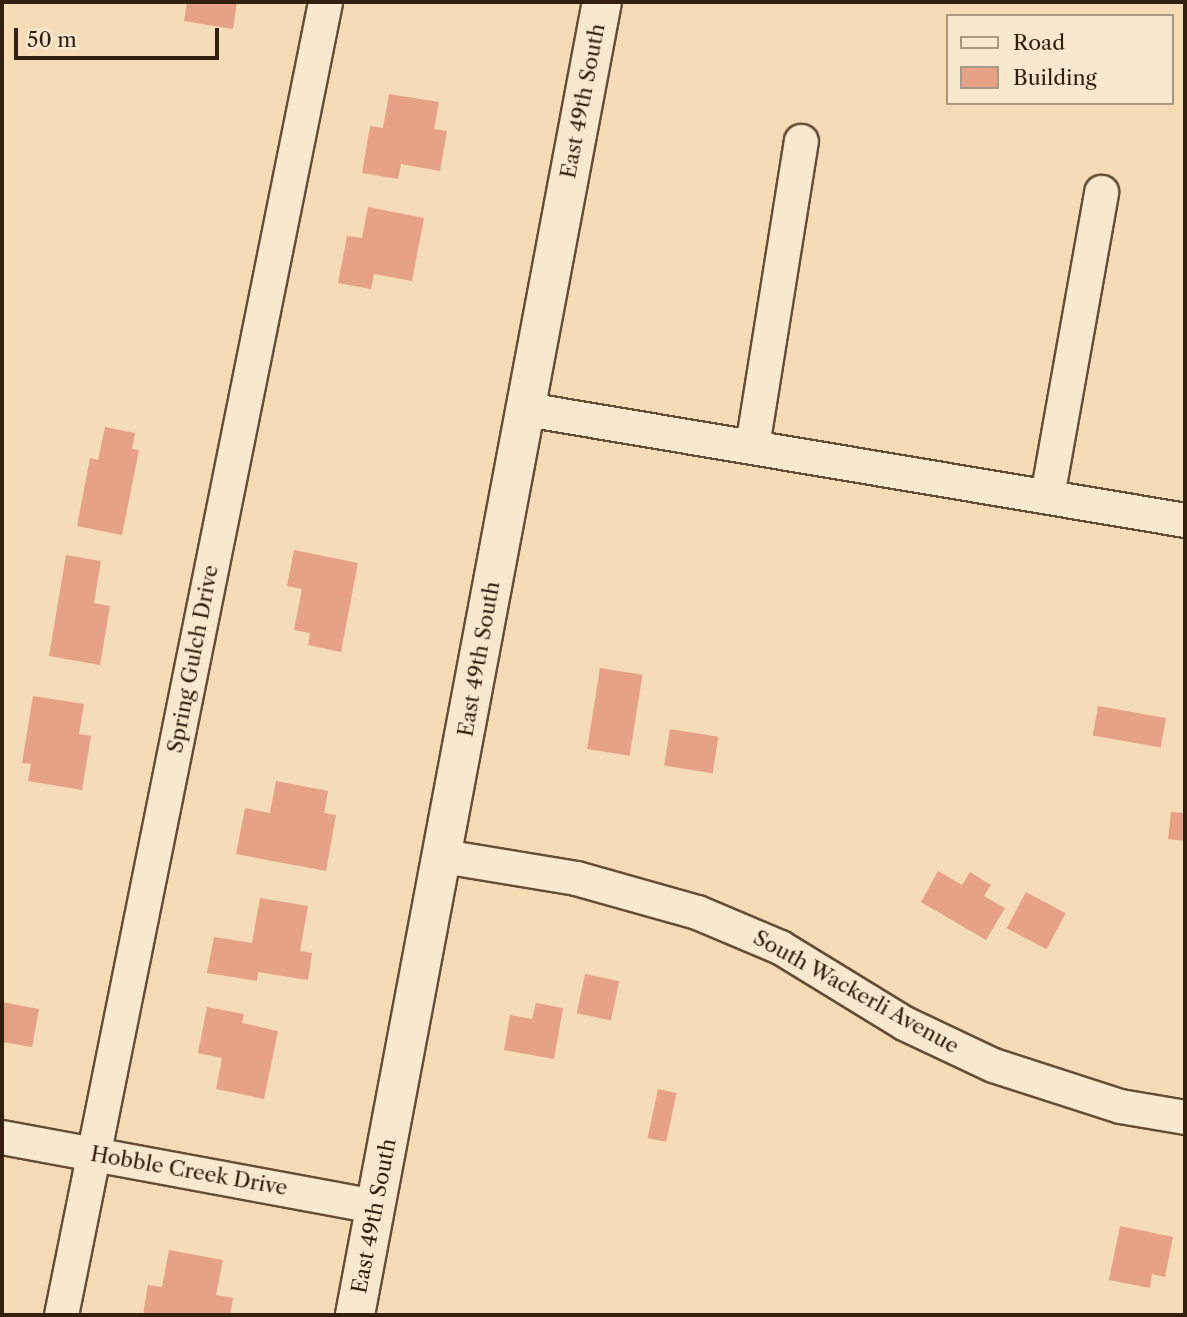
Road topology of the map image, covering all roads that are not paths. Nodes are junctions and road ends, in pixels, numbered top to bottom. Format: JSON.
{"nodes":[{"id":1,"x":325,"y":2,"type":"edge"},
{"id":2,"x":602,"y":2,"type":"edge"},
{"id":3,"x":801,"y":141,"type":"dead end"},
{"id":4,"x":1101,"y":192,"type":"dead end"},
{"id":5,"x":526,"y":409,"type":"junction"},
{"id":6,"x":751,"y":446,"type":"junction"},
{"id":7,"x":1047,"y":496,"type":"junction"},
{"id":8,"x":1185,"y":520,"type":"edge"},
{"id":9,"x":443,"y":856,"type":"junction"},
{"id":10,"x":1185,"y":1118,"type":"edge"},
{"id":11,"x":2,"y":1136,"type":"edge"},
{"id":12,"x":94,"y":1154,"type":"junction"},
{"id":13,"x":376,"y":1206,"type":"junction"},
{"id":14,"x":61,"y":1315,"type":"edge"},
{"id":15,"x":355,"y":1315,"type":"edge"}],
"edges":[{"from":1,"to":12,"type":"street","name":"Spring Gulch Drive"},
{"from":2,"to":5,"type":"street","name":"East 49th South"},
{"from":3,"to":6,"type":"street"},
{"from":4,"to":7,"type":"street"},
{"from":5,"to":6,"type":"street"},
{"from":5,"to":9,"type":"street","name":"East 49th South"},
{"from":6,"to":7,"type":"street"},
{"from":7,"to":8,"type":"street"},
{"from":9,"to":10,"type":"street","name":"South Wackerli Avenue"},
{"from":9,"to":13,"type":"street","name":"East 49th South"},
{"from":11,"to":12,"type":"street","name":"Hobble Creek Drive"},
{"from":12,"to":13,"type":"street","name":"Hobble Creek Drive"},
{"from":12,"to":14,"type":"street","name":"Spring Gulch Drive"},
{"from":13,"to":15,"type":"street","name":"East 49th South"}]}
